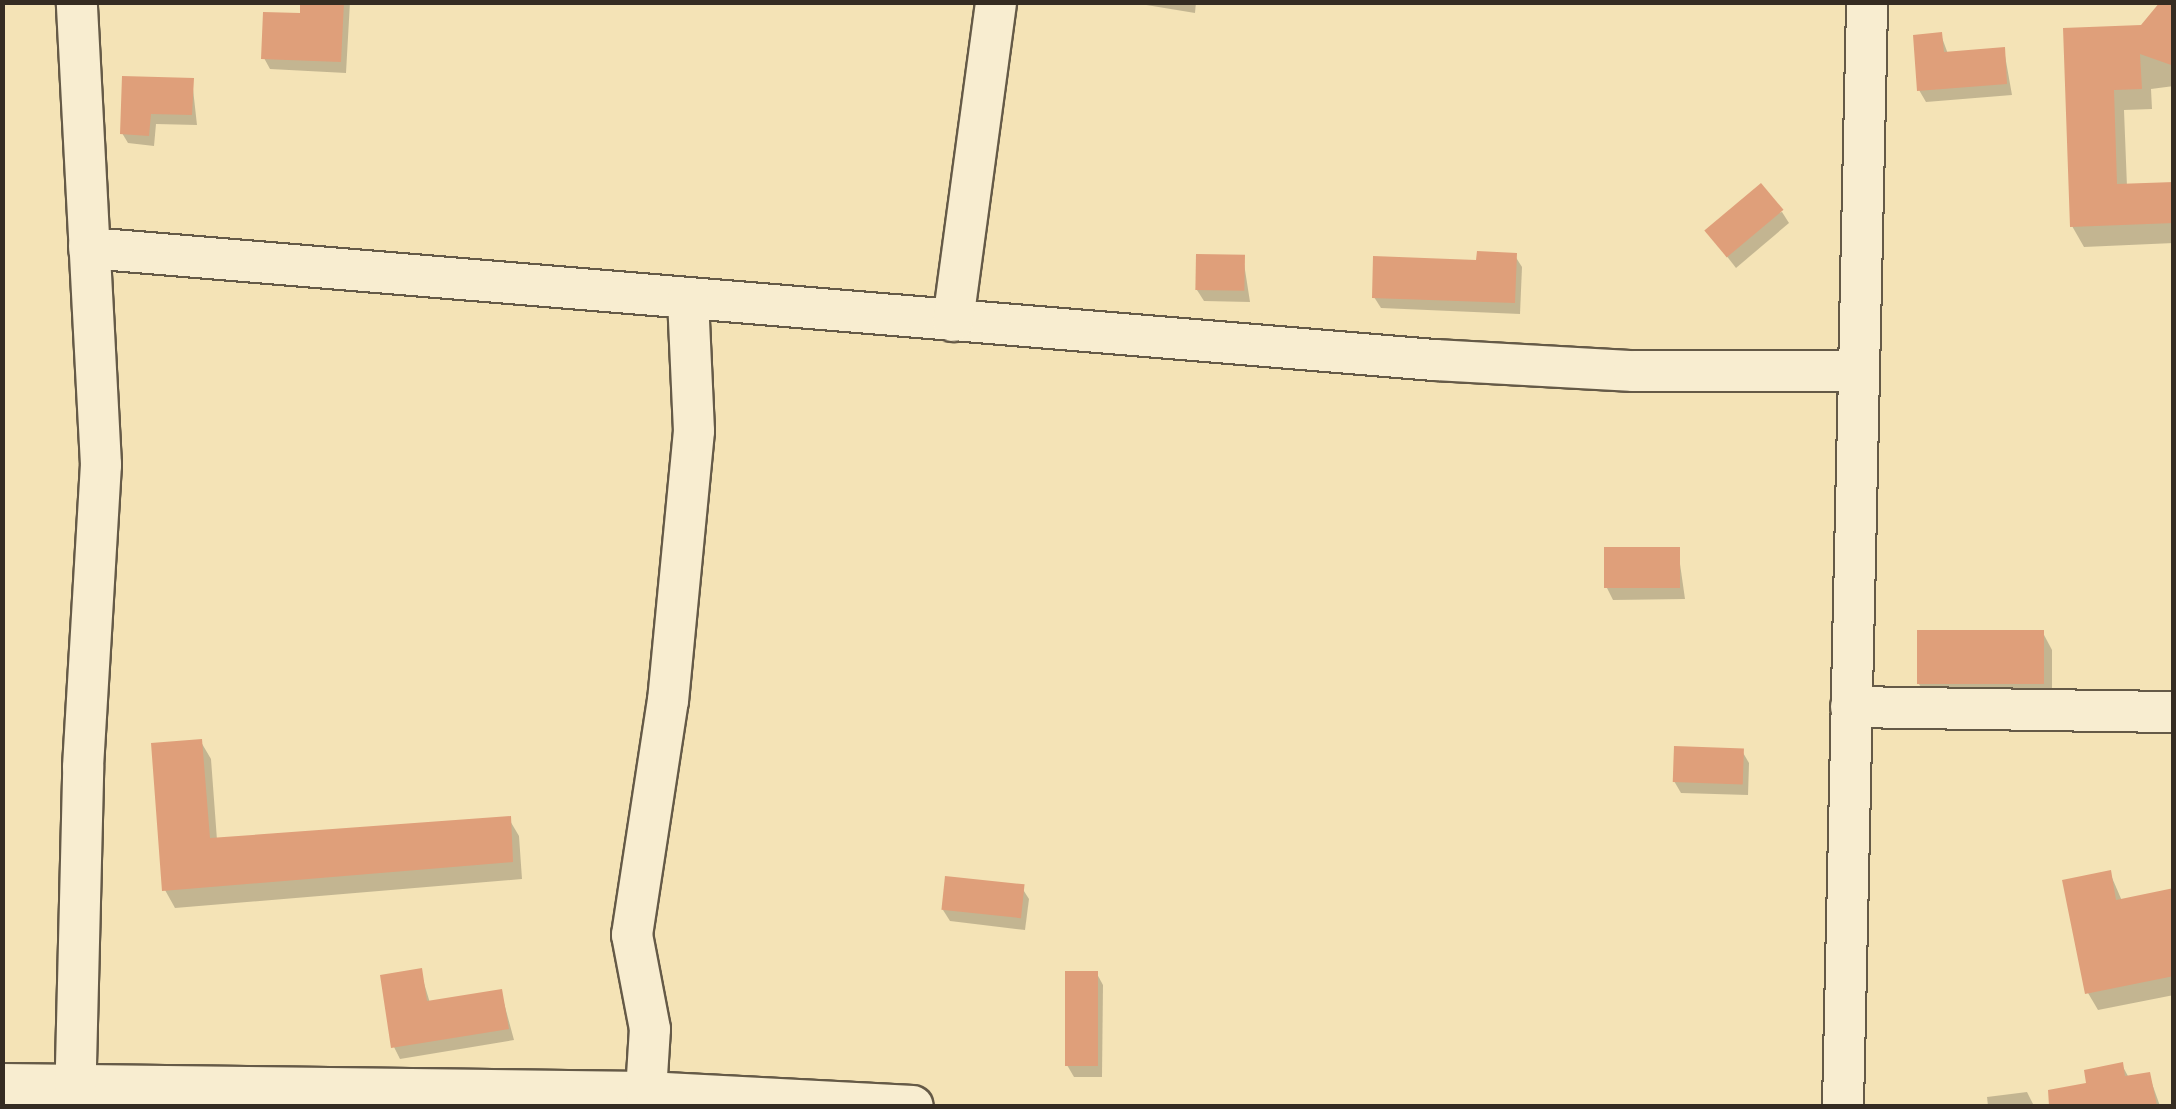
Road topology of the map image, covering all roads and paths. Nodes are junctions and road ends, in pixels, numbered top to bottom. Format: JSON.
{"nodes":[{"id":1,"x":77,"y":2,"type":"edge"},
{"id":2,"x":996,"y":2,"type":"edge"},
{"id":3,"x":1867,"y":2,"type":"edge"},
{"id":4,"x":89,"y":248,"type":"junction"},
{"id":5,"x":688,"y":299,"type":"junction"},
{"id":6,"x":952,"y":321,"type":"junction"},
{"id":7,"x":1860,"y":371,"type":"junction"},
{"id":8,"x":1851,"y":707,"type":"junction"},
{"id":9,"x":2174,"y":712,"type":"edge"},
{"id":10,"x":2,"y":1084,"type":"edge"},
{"id":11,"x":646,"y":1092,"type":"junction"},
{"id":12,"x":75,"y":1094,"type":"edge"},
{"id":13,"x":913,"y":1106,"type":"edge"},
{"id":14,"x":1843,"y":1106,"type":"edge"}],
"edges":[{"from":1,"to":4,"type":"street"},
{"from":2,"to":6,"type":"street"},
{"from":3,"to":7,"type":"street"},
{"from":4,"to":5,"type":"street"},
{"from":4,"to":12,"type":"street"},
{"from":5,"to":6,"type":"street"},
{"from":5,"to":11,"type":"street"},
{"from":6,"to":7,"type":"street"},
{"from":7,"to":8,"type":"street"},
{"from":8,"to":9,"type":"street"},
{"from":8,"to":14,"type":"street"},
{"from":10,"to":12,"type":"street"},
{"from":11,"to":12,"type":"street"},
{"from":11,"to":13,"type":"street"}]}
